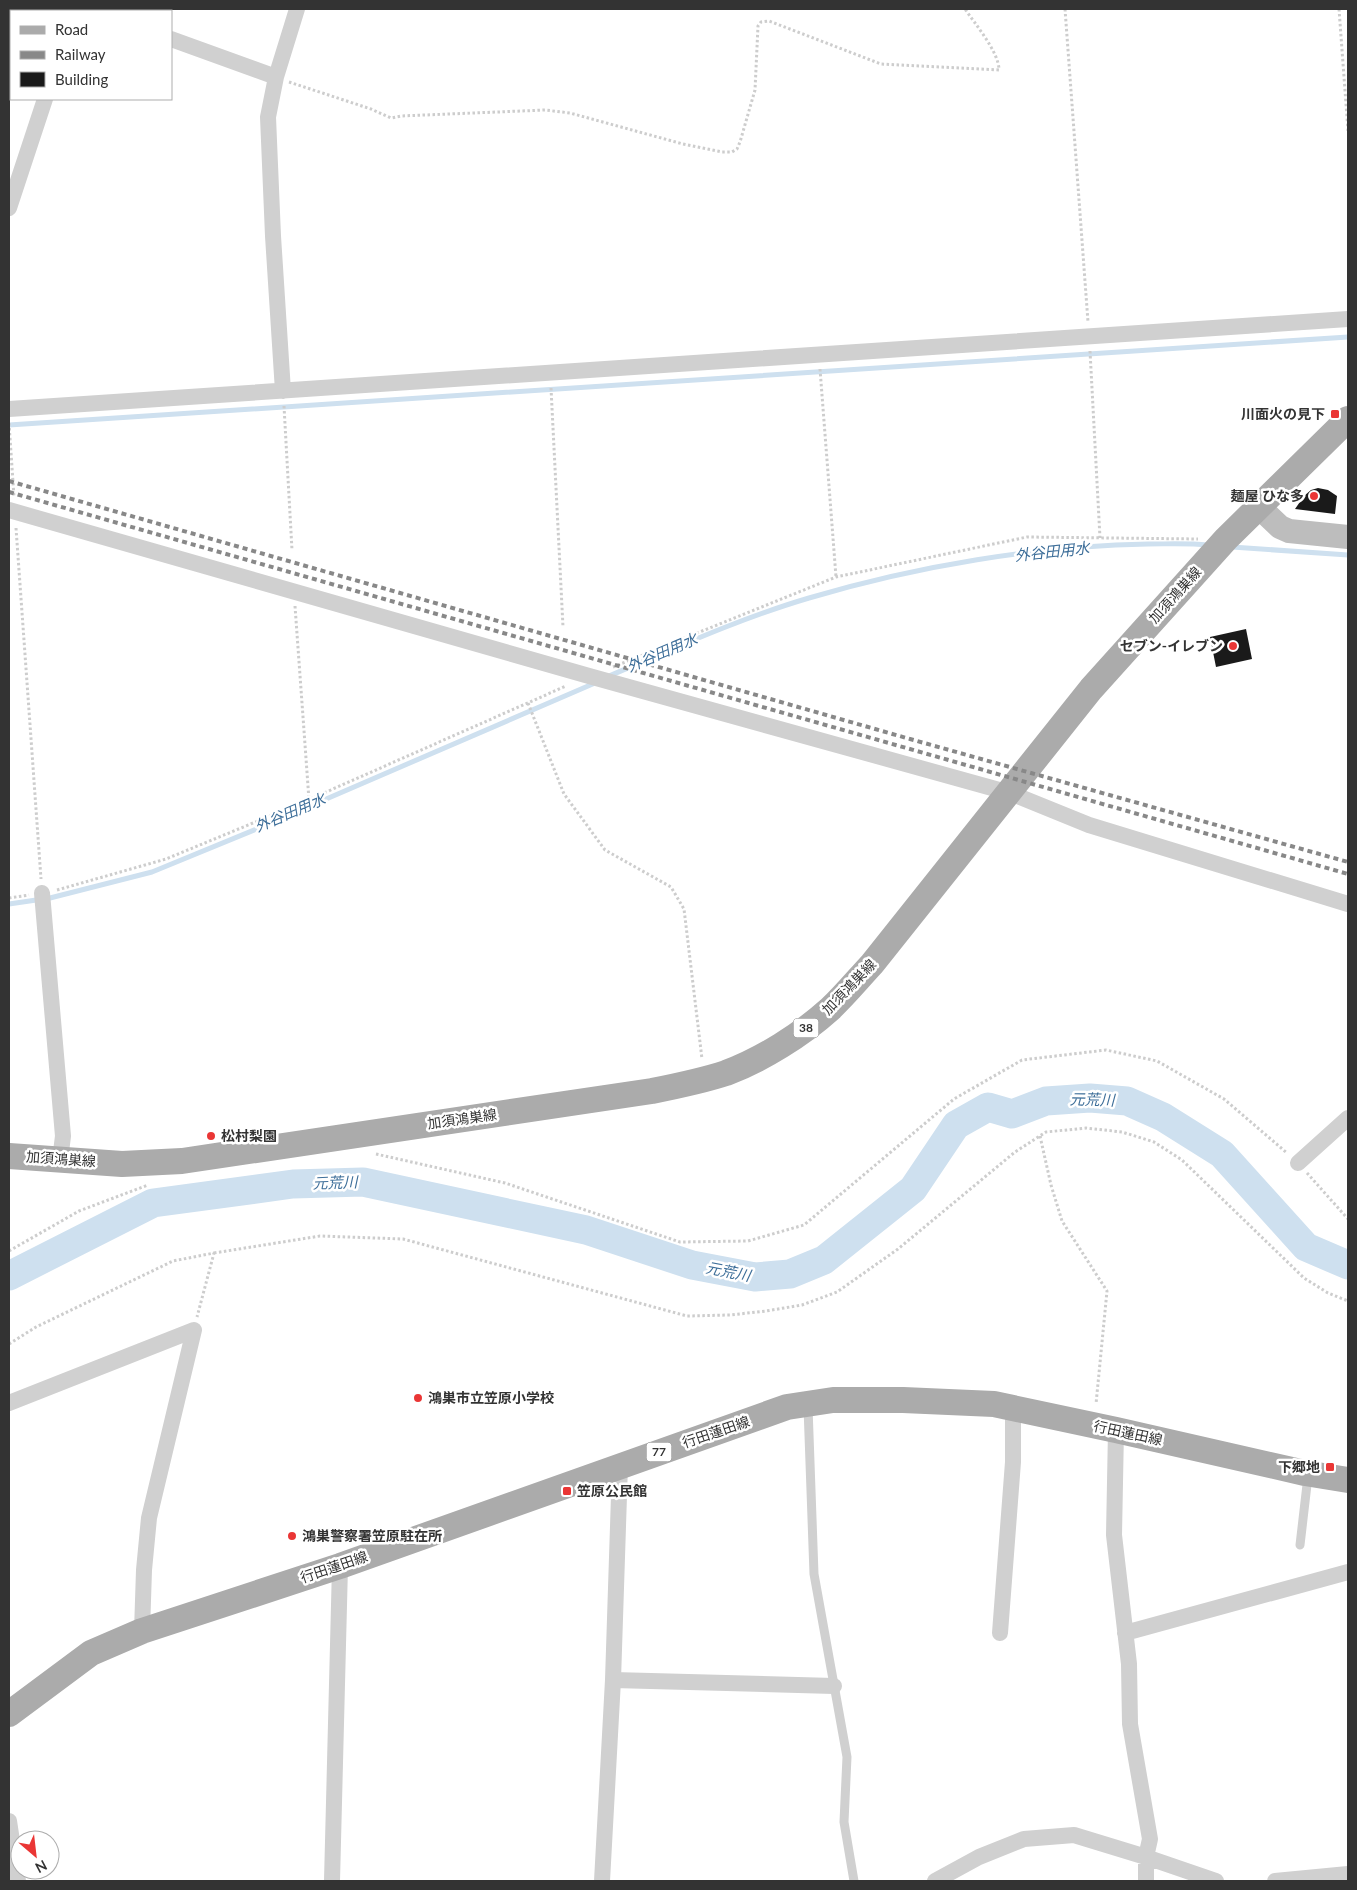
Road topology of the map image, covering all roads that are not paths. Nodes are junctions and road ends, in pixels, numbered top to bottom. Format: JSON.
{"nodes":[{"id":1,"x":297,"y":9,"type":"edge"},
{"id":2,"x":172,"y":38,"type":"edge"},
{"id":3,"x":276,"y":77,"type":"junction"},
{"id":4,"x":45,"y":100,"type":"edge"},
{"id":5,"x":9,"y":208,"type":"edge"},
{"id":6,"x":1348,"y":320,"type":"edge"},
{"id":7,"x":283,"y":391,"type":"junction"},
{"id":8,"x":9,"y":409,"type":"edge"},
{"id":9,"x":1348,"y":419,"type":"edge"},
{"id":10,"x":1258,"y":506,"type":"junction"},
{"id":11,"x":12,"y":511,"type":"edge"},
{"id":12,"x":1348,"y":537,"type":"edge"},
{"id":13,"x":1010,"y":793,"type":"junction"},
{"id":14,"x":42,"y":893,"type":"road end"},
{"id":15,"x":1348,"y":904,"type":"edge"},
{"id":16,"x":1348,"y":1118,"type":"edge"},
{"id":17,"x":9,"y":1156,"type":"edge"},
{"id":18,"x":60,"y":1160,"type":"junction"},
{"id":19,"x":1298,"y":1163,"type":"road end"},
{"id":20,"x":9,"y":1403,"type":"edge"},
{"id":21,"x":808,"y":1404,"type":"junction"},
{"id":22,"x":1013,"y":1408,"type":"junction"},
{"id":23,"x":1105,"y":1427,"type":"junction"},
{"id":24,"x":620,"y":1465,"type":"junction"},
{"id":25,"x":1309,"y":1473,"type":"junction"},
{"id":26,"x":1348,"y":1480,"type":"edge"},
{"id":27,"x":1300,"y":1545,"type":"dead end"},
{"id":28,"x":340,"y":1566,"type":"junction"},
{"id":29,"x":1348,"y":1572,"type":"edge"},
{"id":30,"x":142,"y":1631,"type":"junction"},
{"id":31,"x":1000,"y":1633,"type":"dead end"},
{"id":32,"x":1126,"y":1633,"type":"junction"},
{"id":33,"x":613,"y":1680,"type":"junction"},
{"id":34,"x":834,"y":1686,"type":"junction"},
{"id":35,"x":9,"y":1714,"type":"edge"},
{"id":36,"x":9,"y":1821,"type":"edge"},
{"id":37,"x":1146,"y":1857,"type":"junction"},
{"id":38,"x":1348,"y":1874,"type":"edge"},
{"id":39,"x":18,"y":1881,"type":"edge"},
{"id":40,"x":332,"y":1881,"type":"edge"},
{"id":41,"x":602,"y":1881,"type":"edge"},
{"id":42,"x":854,"y":1881,"type":"edge"},
{"id":43,"x":935,"y":1881,"type":"edge"},
{"id":44,"x":1146,"y":1881,"type":"edge"},
{"id":45,"x":1216,"y":1881,"type":"edge"},
{"id":46,"x":1275,"y":1881,"type":"edge"}],
"edges":[{"from":1,"to":3,"type":"street"},
{"from":2,"to":3,"type":"street"},
{"from":3,"to":7,"type":"street"},
{"from":4,"to":5,"type":"street"},
{"from":6,"to":7,"type":"street"},
{"from":7,"to":8,"type":"street"},
{"from":9,"to":10,"type":"main road","name":"加須鴻巣線","number":"38"},
{"from":10,"to":12,"type":"street"},
{"from":10,"to":13,"type":"main road","name":"加須鴻巣線","number":"38"},
{"from":11,"to":13,"type":"street"},
{"from":13,"to":15,"type":"street"},
{"from":13,"to":18,"type":"main road","name":"加須鴻巣線","number":"38"},
{"from":14,"to":18,"type":"street"},
{"from":16,"to":19,"type":"street"},
{"from":17,"to":18,"type":"main road","name":"加須鴻巣線","number":"38"},
{"from":20,"to":30,"type":"street"},
{"from":21,"to":22,"type":"main road","name":"行田蓮田線","number":"77"},
{"from":21,"to":24,"type":"main road","name":"行田蓮田線","number":"77"},
{"from":21,"to":34,"type":"lane"},
{"from":22,"to":23,"type":"main road","name":"行田蓮田線","number":"77"},
{"from":22,"to":31,"type":"street"},
{"from":23,"to":25,"type":"main road","name":"行田蓮田線","number":"77"},
{"from":23,"to":32,"type":"street"},
{"from":24,"to":28,"type":"main road","name":"行田蓮田線","number":"77"},
{"from":24,"to":33,"type":"street"},
{"from":25,"to":26,"type":"main road","name":"行田蓮田線","number":"77"},
{"from":25,"to":27,"type":"lane"},
{"from":28,"to":30,"type":"main road","name":"行田蓮田線","number":"77"},
{"from":28,"to":40,"type":"street"},
{"from":29,"to":32,"type":"street"},
{"from":30,"to":35,"type":"main road","name":"行田蓮田線","number":"77"},
{"from":32,"to":37,"type":"street"},
{"from":33,"to":34,"type":"street"},
{"from":33,"to":41,"type":"street"},
{"from":34,"to":42,"type":"lane"},
{"from":36,"to":39,"type":"street"},
{"from":37,"to":43,"type":"street"},
{"from":37,"to":44,"type":"street"},
{"from":37,"to":45,"type":"street"},
{"from":38,"to":46,"type":"street"}]}
